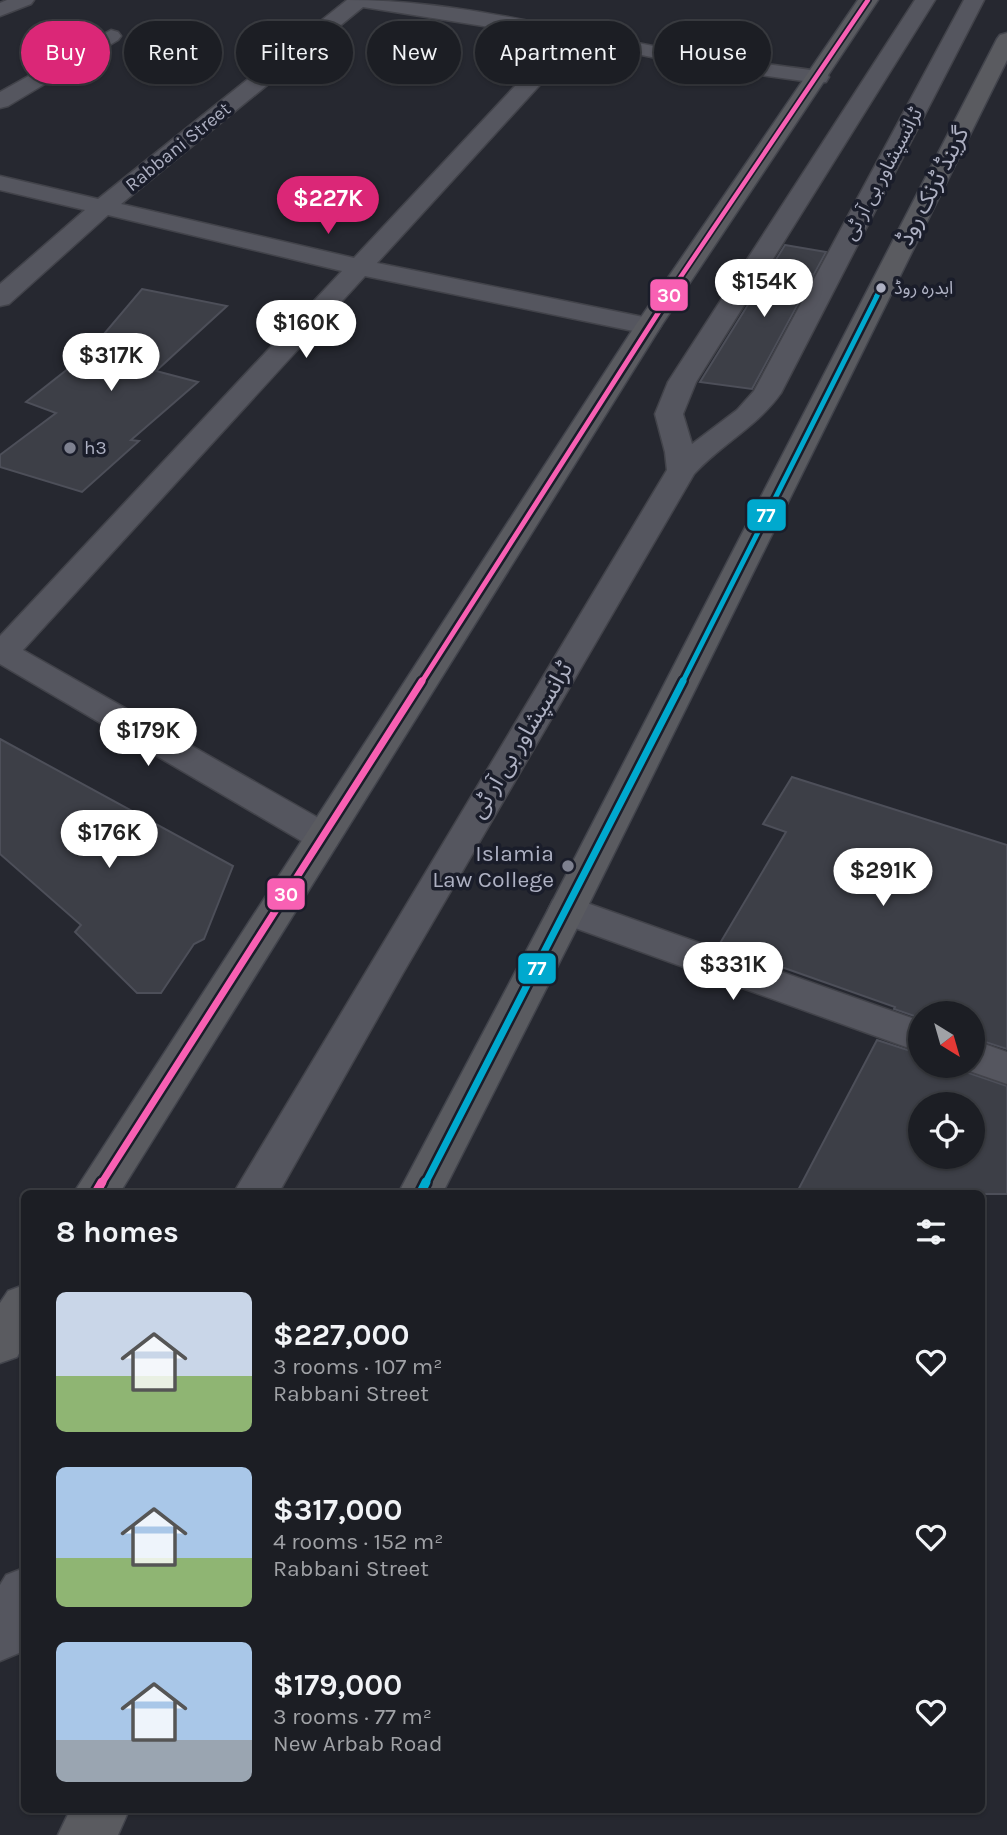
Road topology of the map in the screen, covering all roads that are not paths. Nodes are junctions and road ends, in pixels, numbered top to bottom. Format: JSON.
{"nodes":[{"id":1,"x":24,"y":0,"type":"edge"},
{"id":2,"x":359,"y":0,"type":"edge"},
{"id":3,"x":868,"y":0,"type":"edge"},
{"id":4,"x":925,"y":0,"type":"edge"},
{"id":5,"x":974,"y":0,"type":"edge"},
{"id":6,"x":0,"y":10,"type":"edge"},
{"id":7,"x":488,"y":21,"type":"edge"},
{"id":8,"x":111,"y":36,"type":"dead end"},
{"id":9,"x":1007,"y":39,"type":"edge"},
{"id":10,"x":640,"y":49,"type":"edge"},
{"id":11,"x":818,"y":77,"type":"junction"},
{"id":12,"x":529,"y":84,"type":"edge"},
{"id":13,"x":0,"y":101,"type":"edge"},
{"id":14,"x":0,"y":183,"type":"edge"},
{"id":15,"x":103,"y":207,"type":"junction"},
{"id":16,"x":359,"y":267,"type":"junction"},
{"id":17,"x":0,"y":298,"type":"edge"},
{"id":18,"x":648,"y":326,"type":"junction"},
{"id":19,"x":682,"y":470,"type":"junction"},
{"id":20,"x":2,"y":651,"type":"edge"},
{"id":21,"x":323,"y":837,"type":"junction"},
{"id":22,"x":567,"y":910,"type":"junction"},
{"id":23,"x":908,"y":1033,"type":"edge"},
{"id":24,"x":985,"y":1060,"type":"edge"},
{"id":25,"x":1007,"y":1068,"type":"edge"},
{"id":26,"x":99,"y":1190,"type":"edge"},
{"id":27,"x":258,"y":1190,"type":"edge"},
{"id":28,"x":422,"y":1190,"type":"edge"},
{"id":29,"x":21,"y":1310,"type":"edge"},
{"id":30,"x":0,"y":1343,"type":"edge"},
{"id":31,"x":21,"y":1598,"type":"edge"},
{"id":32,"x":0,"y":1635,"type":"edge"},
{"id":33,"x":99,"y":1813,"type":"edge"},
{"id":34,"x":88,"y":1835,"type":"edge"}],
"edges":[{"from":1,"to":6,"type":"street"},
{"from":2,"to":7,"type":"street"},
{"from":2,"to":15,"type":"street","name":"Rabbani Street"},
{"from":3,"to":11,"type":"highway"},
{"from":4,"to":19,"type":"street"},
{"from":5,"to":19,"type":"street","name":"ٹرانسپشاور بی آر ٹی"},
{"from":8,"to":13,"type":"street"},
{"from":9,"to":22,"type":"highway","name":"گرینڈ ٹرنک روڈ"},
{"from":10,"to":11,"type":"street"},
{"from":11,"to":18,"type":"highway"},
{"from":12,"to":16,"type":"street"},
{"from":14,"to":15,"type":"street"},
{"from":15,"to":16,"type":"street"},
{"from":15,"to":17,"type":"street","name":"Rabbani Street"},
{"from":16,"to":18,"type":"street"},
{"from":16,"to":20,"type":"street"},
{"from":18,"to":21,"type":"highway"},
{"from":19,"to":27,"type":"street","name":"ٹرانسپشاور بی آر ٹی"},
{"from":20,"to":21,"type":"street"},
{"from":21,"to":26,"type":"highway"},
{"from":22,"to":23,"type":"street"},
{"from":22,"to":28,"type":"highway","name":"گرینڈ ٹرنک روڈ"},
{"from":24,"to":25,"type":"street"},
{"from":29,"to":30,"type":"highway"},
{"from":31,"to":32,"type":"street"},
{"from":33,"to":34,"type":"highway"}]}
